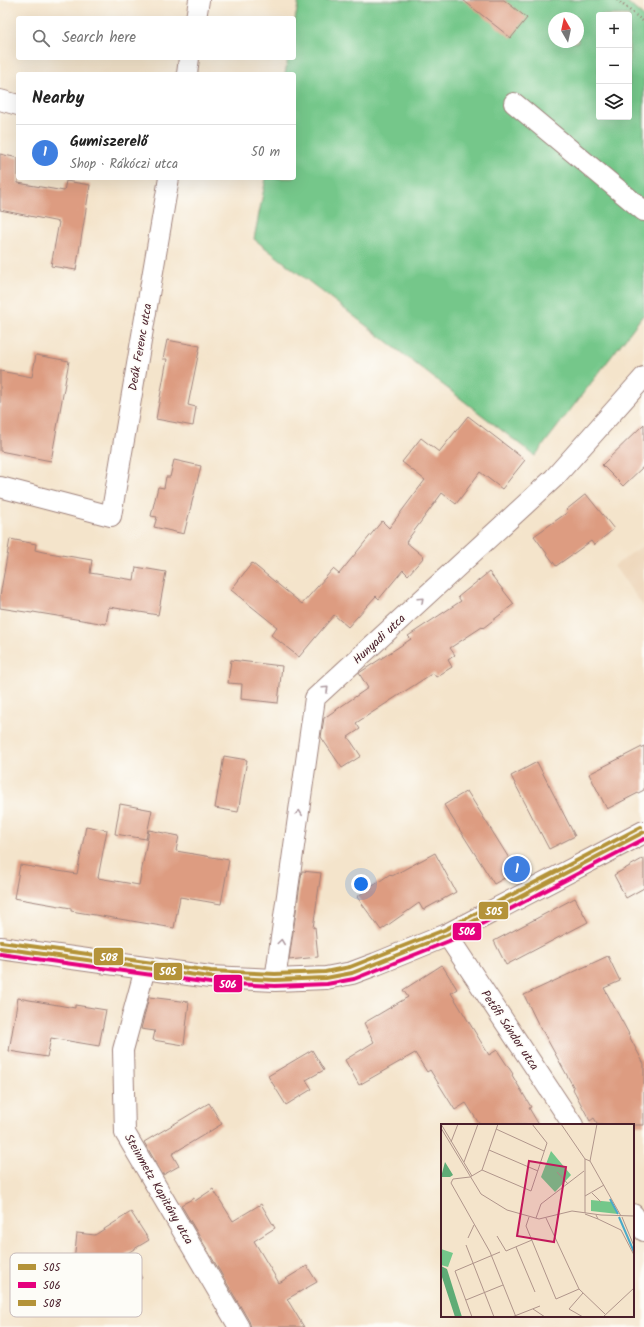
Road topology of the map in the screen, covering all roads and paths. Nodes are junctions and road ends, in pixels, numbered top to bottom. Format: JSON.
{"nodes":[{"id":1,"x":199,"y":0,"type":"edge"},
{"id":2,"x":617,"y":0,"type":"edge"},
{"id":3,"x":196,"y":16,"type":"edge"},
{"id":4,"x":644,"y":22,"type":"edge"},
{"id":5,"x":189,"y":60,"type":"edge"},
{"id":6,"x":186,"y":72,"type":"edge"},
{"id":7,"x":0,"y":100,"type":"edge"},
{"id":8,"x":514,"y":103,"type":"dead end"},
{"id":9,"x":16,"y":104,"type":"edge"},
{"id":10,"x":169,"y":180,"type":"edge"},
{"id":11,"x":644,"y":211,"type":"edge"},
{"id":12,"x":644,"y":377,"type":"edge"},
{"id":13,"x":0,"y":487,"type":"edge"},
{"id":14,"x":644,"y":832,"type":"edge"},
{"id":15,"x":447,"y":935,"type":"junction"},
{"id":16,"x":0,"y":948,"type":"edge"},
{"id":17,"x":145,"y":968,"type":"junction"},
{"id":18,"x":275,"y":980,"type":"junction"},
{"id":19,"x":573,"y":1124,"type":"edge"},
{"id":20,"x":634,"y":1216,"type":"edge"},
{"id":21,"x":644,"y":1231,"type":"edge"},
{"id":22,"x":239,"y":1327,"type":"edge"}],
"edges":[{"from":1,"to":3,"type":"street"},
{"from":2,"to":4,"type":"path"},
{"from":5,"to":6,"type":"street"},
{"from":7,"to":9,"type":"street"},
{"from":8,"to":11,"type":"street"},
{"from":10,"to":13,"type":"street","name":"Deák Ferenc utca"},
{"from":18,"to":12,"type":"street","name":"Hunyadi utca","one_way":true},
{"from":14,"to":15,"type":"main road"},
{"from":15,"to":18,"type":"main road"},
{"from":15,"to":19,"type":"street","name":"Petőfi Sándor utca"},
{"from":16,"to":17,"type":"main road"},
{"from":17,"to":18,"type":"main road"},
{"from":17,"to":22,"type":"street","name":"Steinmetz Kapitány utca"},
{"from":20,"to":21,"type":"street"}]}
